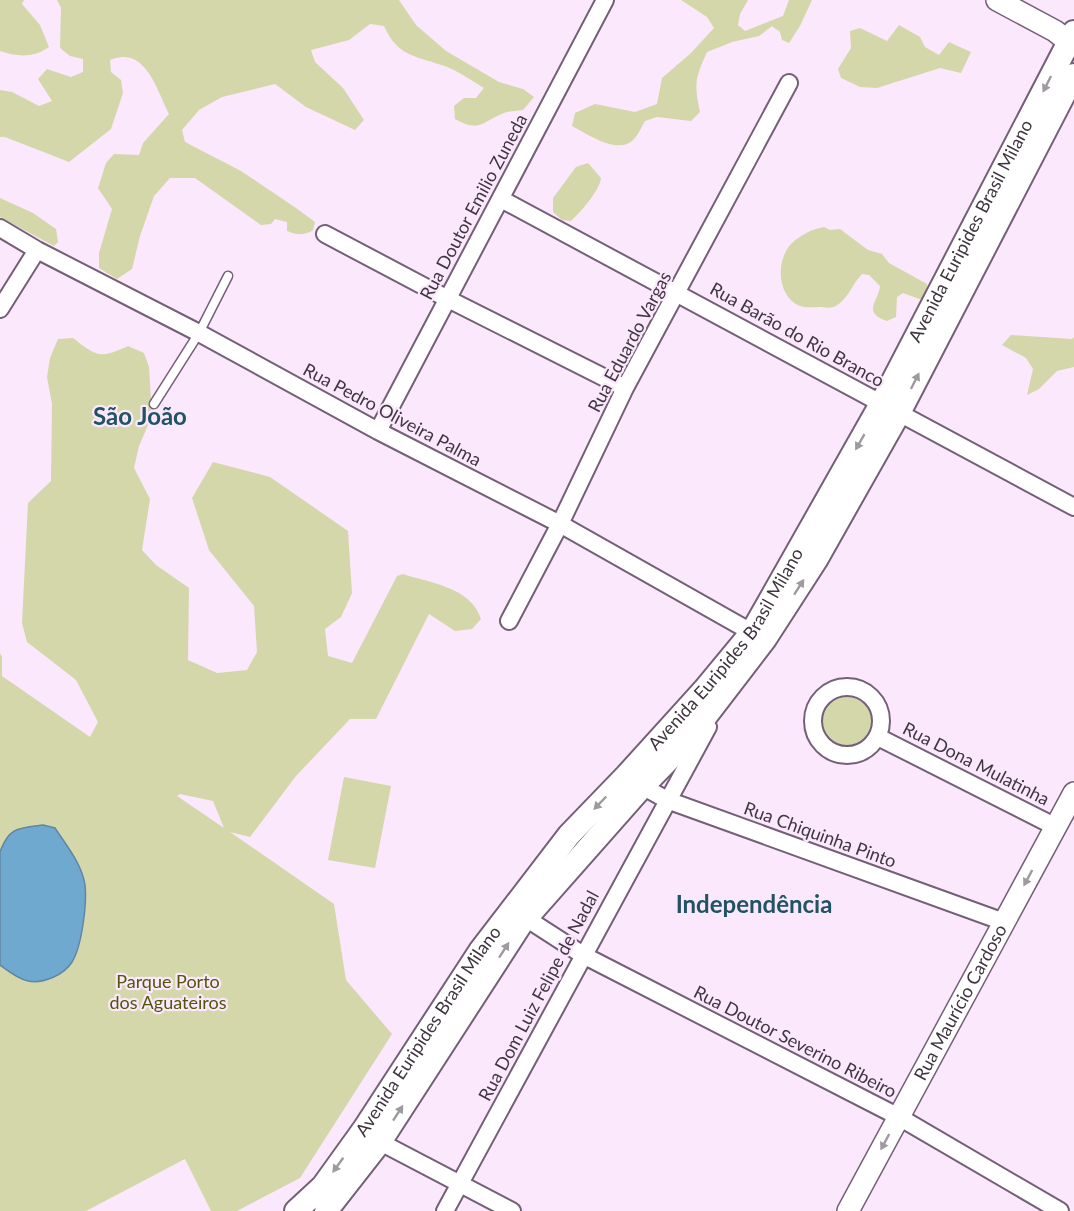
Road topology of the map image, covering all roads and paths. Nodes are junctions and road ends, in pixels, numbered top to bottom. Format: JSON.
{"nodes":[{"id":1,"x":605,"y":0,"type":"edge"},
{"id":2,"x":997,"y":0,"type":"edge"},
{"id":3,"x":1070,"y":36,"type":"edge"},
{"id":4,"x":1074,"y":75,"type":"edge"},
{"id":5,"x":789,"y":82,"type":"dead end"},
{"id":6,"x":501,"y":200,"type":"junction"},
{"id":7,"x":0,"y":228,"type":"edge"},
{"id":8,"x":984,"y":228,"type":"junction"},
{"id":9,"x":325,"y":234,"type":"dead end"},
{"id":10,"x":37,"y":250,"type":"junction"},
{"id":11,"x":228,"y":276,"type":"dead end"},
{"id":12,"x":677,"y":292,"type":"junction"},
{"id":13,"x":448,"y":299,"type":"junction"},
{"id":14,"x":0,"y":309,"type":"edge"},
{"id":15,"x":199,"y":333,"type":"junction"},
{"id":16,"x":625,"y":388,"type":"junction"},
{"id":17,"x":154,"y":405,"type":"dead end"},
{"id":18,"x":890,"y":408,"type":"junction"},
{"id":19,"x":378,"y":431,"type":"junction"},
{"id":20,"x":1074,"y":507,"type":"edge"},
{"id":21,"x":560,"y":524,"type":"junction"},
{"id":22,"x":509,"y":621,"type":"dead end"},
{"id":23,"x":758,"y":636,"type":"junction"},
{"id":24,"x":740,"y":671,"type":"junction"},
{"id":25,"x":679,"y":734,"type":"junction"},
{"id":26,"x":878,"y":737,"type":"junction"},
{"id":27,"x":634,"y":781,"type":"junction"},
{"id":28,"x":1074,"y":793,"type":"edge"},
{"id":29,"x":667,"y":800,"type":"junction"},
{"id":30,"x":1056,"y":827,"type":"junction"},
{"id":31,"x":519,"y":914,"type":"junction"},
{"id":32,"x":1004,"y":922,"type":"junction"},
{"id":33,"x":583,"y":955,"type":"junction"},
{"id":34,"x":899,"y":1117,"type":"junction"},
{"id":35,"x":372,"y":1135,"type":"junction"},
{"id":36,"x":461,"y":1182,"type":"junction"},
{"id":37,"x":296,"y":1211,"type":"edge"},
{"id":38,"x":326,"y":1211,"type":"edge"},
{"id":39,"x":446,"y":1211,"type":"edge"},
{"id":40,"x":512,"y":1211,"type":"edge"},
{"id":41,"x":848,"y":1211,"type":"edge"},
{"id":42,"x":1060,"y":1211,"type":"edge"}],
"edges":[{"from":1,"to":6,"type":"street","name":"Rua Doutor Emilio Zuneda"},
{"from":2,"to":3,"type":"street"},
{"from":3,"to":8,"type":"main road","name":"Avenida Euripides Brasil Milano","one_way":true},
{"from":4,"to":8,"type":"main road","name":"Avenida Euripides Brasil Milano"},
{"from":5,"to":12,"type":"street","name":"Rua Eduardo Vargas"},
{"from":6,"to":12,"type":"street","name":"Rua Barão do Rio Branco"},
{"from":6,"to":13,"type":"street","name":"Rua Doutor Emilio Zuneda"},
{"from":7,"to":10,"type":"street","name":"Rua Pedro Oliveira Palma"},
{"from":8,"to":18,"type":"main road","name":"Avenida Euripides Brasil Milano"},
{"from":9,"to":13,"type":"street"},
{"from":10,"to":14,"type":"street"},
{"from":10,"to":15,"type":"street","name":"Rua Pedro Oliveira Palma"},
{"from":11,"to":15,"type":"lane"},
{"from":12,"to":16,"type":"street","name":"Rua Eduardo Vargas"},
{"from":12,"to":18,"type":"street","name":"Rua Barão do Rio Branco"},
{"from":13,"to":16,"type":"street"},
{"from":13,"to":19,"type":"street","name":"Rua Doutor Emilio Zuneda"},
{"from":15,"to":17,"type":"lane"},
{"from":15,"to":19,"type":"street","name":"Rua Pedro Oliveira Palma"},
{"from":16,"to":21,"type":"street","name":"Rua Eduardo Vargas"},
{"from":18,"to":20,"type":"street","name":"Rua Barão do Rio Branco"},
{"from":18,"to":23,"type":"main road","name":"Avenida Euripides Brasil Milano"},
{"from":19,"to":21,"type":"street","name":"Rua Pedro Oliveira Palma"},
{"from":21,"to":22,"type":"street","name":"Rua Eduardo Vargas"},
{"from":21,"to":23,"type":"street","name":"Rua Pedro Oliveira Palma"},
{"from":23,"to":24,"type":"main road","name":"Avenida Euripides Brasil Milano"},
{"from":23,"to":25,"type":"main road","name":"Avenida Euripides Brasil Milano"},
{"from":24,"to":25,"type":"main road","name":"Avenida Euripides Brasil Milano"},
{"from":24,"to":29,"type":"street","name":"Rua Dom Luiz Felipe de Nadal"},
{"from":25,"to":27,"type":"main road","name":"Avenida Euripides Brasil Milano"},
{"from":25,"to":29,"type":"street","name":"Rua Dom Luiz Felipe de Nadal"},
{"from":26,"to":26,"type":"street","name":"Rua Dona Mulatinha"},
{"from":26,"to":30,"type":"street","name":"Rua Dona Mulatinha"},
{"from":27,"to":29,"type":"street","name":"Rua Chiquinha Pinto"},
{"from":27,"to":31,"type":"main road","name":"Avenida Euripides Brasil Milano"},
{"from":28,"to":30,"type":"street","name":"Rua Maurício Cardoso"},
{"from":29,"to":32,"type":"street","name":"Rua Chiquinha Pinto"},
{"from":29,"to":33,"type":"street","name":"Rua Dom Luiz Felipe de Nadal"},
{"from":30,"to":32,"type":"street","name":"Rua Maurício Cardoso","one_way":true},
{"from":31,"to":33,"type":"street","name":"Rua Doutor Severino Ribeiro"},
{"from":31,"to":35,"type":"main road","name":"Avenida Euripides Brasil Milano"},
{"from":32,"to":34,"type":"street","name":"Rua Maurício Cardoso"},
{"from":33,"to":34,"type":"street","name":"Rua Doutor Severino Ribeiro"},
{"from":33,"to":36,"type":"street","name":"Rua Dom Luiz Felipe de Nadal"},
{"from":34,"to":41,"type":"street","name":"Rua Maurício Cardoso","one_way":true},
{"from":34,"to":42,"type":"street","name":"Rua Doutor Severino Ribeiro"},
{"from":35,"to":36,"type":"street"},
{"from":35,"to":37,"type":"main road","name":"Avenida Euripides Brasil Milano","one_way":true},
{"from":35,"to":38,"type":"main road","name":"Avenida Euripides Brasil Milano"},
{"from":36,"to":39,"type":"street","name":"Rua Dom Luiz Felipe de Nadal"},
{"from":36,"to":40,"type":"street"}]}
